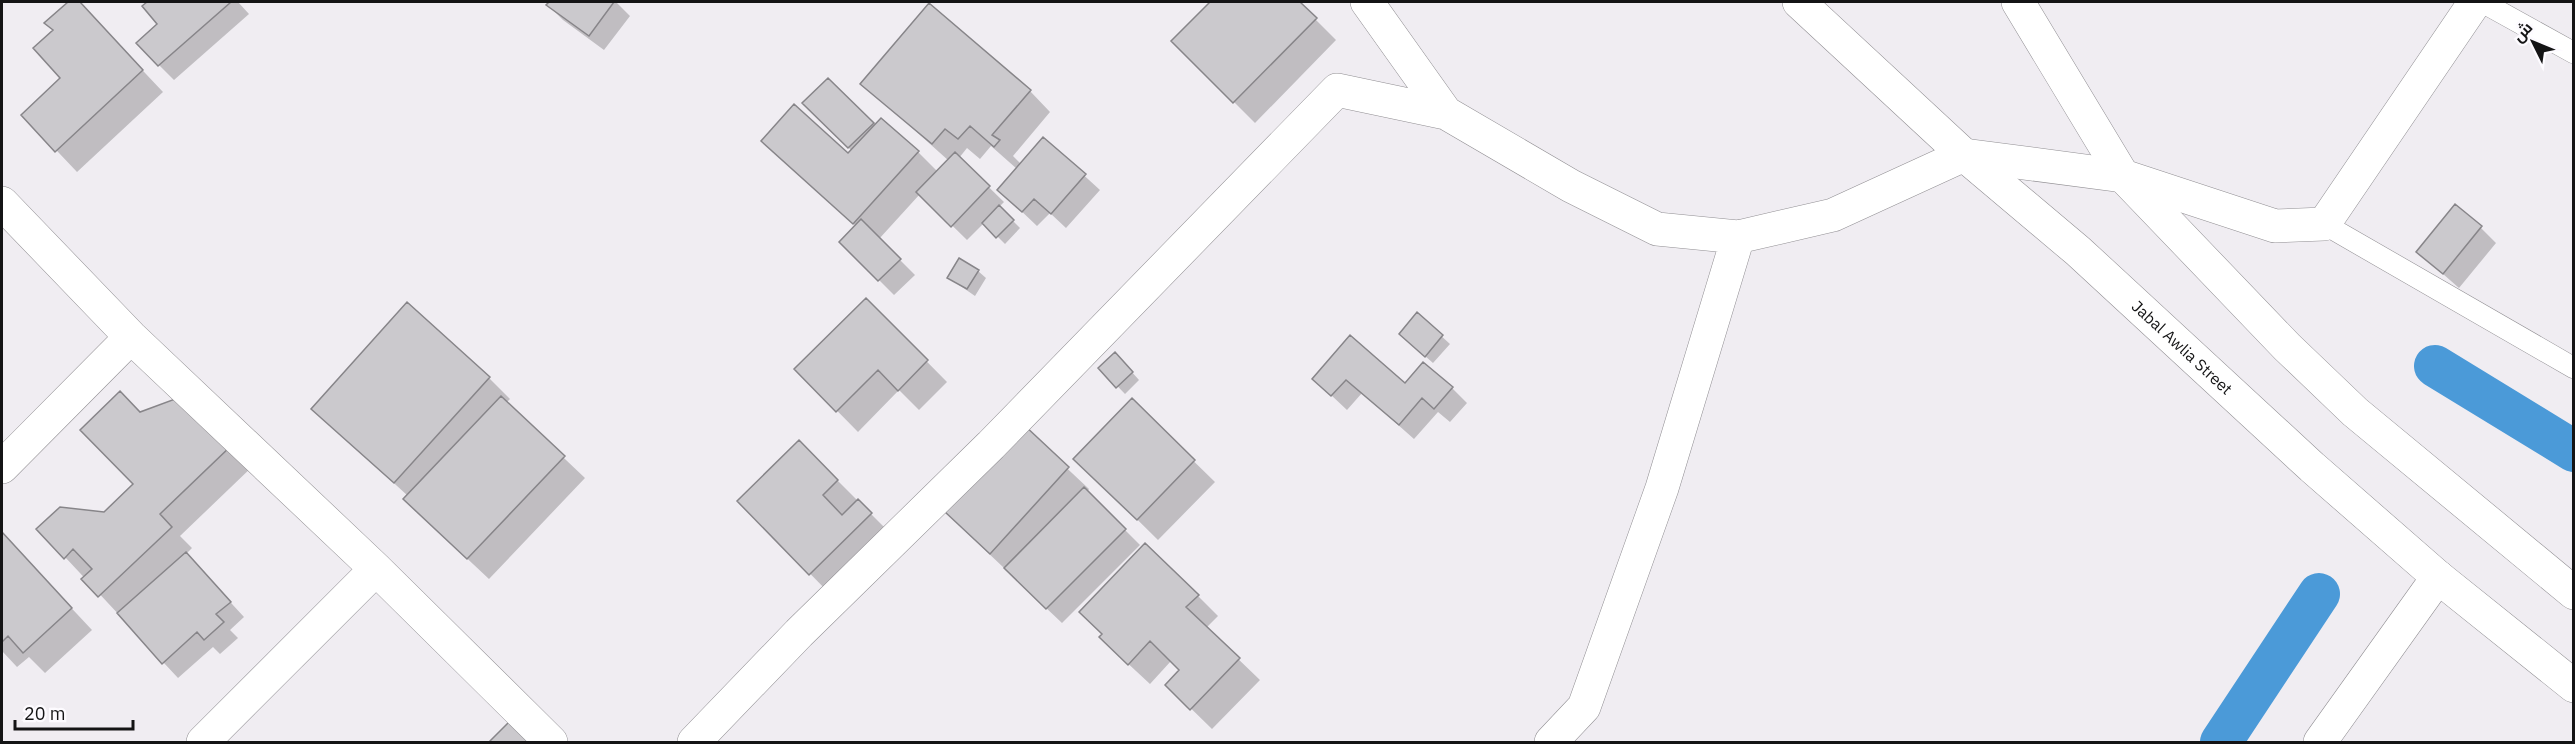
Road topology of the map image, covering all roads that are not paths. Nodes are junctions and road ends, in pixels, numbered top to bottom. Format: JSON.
{"nodes":[{"id":1,"x":1366,"y":2,"type":"edge"},
{"id":2,"x":1799,"y":2,"type":"edge"},
{"id":3,"x":2018,"y":2,"type":"edge"},
{"id":4,"x":2475,"y":2,"type":"edge"},
{"id":5,"x":2482,"y":2,"type":"edge"},
{"id":6,"x":2574,"y":53,"type":"edge"},
{"id":7,"x":1446,"y":113,"type":"junction"},
{"id":8,"x":1964,"y":154,"type":"junction"},
{"id":9,"x":2123,"y":176,"type":"junction"},
{"id":10,"x":2,"y":203,"type":"edge"},
{"id":11,"x":2324,"y":224,"type":"junction"},
{"id":12,"x":1738,"y":237,"type":"junction"},
{"id":13,"x":132,"y":337,"type":"junction"},
{"id":14,"x":2574,"y":368,"type":"edge"},
{"id":15,"x":2,"y":467,"type":"edge"},
{"id":16,"x":376,"y":569,"type":"junction"},
{"id":17,"x":2438,"y":577,"type":"junction"},
{"id":18,"x":2574,"y":593,"type":"edge"},
{"id":19,"x":2574,"y":686,"type":"edge"},
{"id":20,"x":203,"y":742,"type":"edge"},
{"id":21,"x":551,"y":742,"type":"edge"},
{"id":22,"x":694,"y":742,"type":"edge"},
{"id":23,"x":1551,"y":742,"type":"edge"},
{"id":24,"x":2320,"y":742,"type":"edge"}],
"edges":[{"from":1,"to":7,"type":"main road"},
{"from":2,"to":8,"type":"main road","name":"Jabal Awlia Street"},
{"from":3,"to":9,"type":"main road"},
{"from":4,"to":11,"type":"main road"},
{"from":5,"to":6,"type":"lane"},
{"from":7,"to":12,"type":"main road"},
{"from":7,"to":22,"type":"main road"},
{"from":8,"to":9,"type":"main road"},
{"from":8,"to":12,"type":"main road"},
{"from":8,"to":17,"type":"main road","name":"Jabal Awlia Street"},
{"from":9,"to":11,"type":"main road"},
{"from":9,"to":18,"type":"main road"},
{"from":10,"to":13,"type":"main road"},
{"from":11,"to":14,"type":"lane"},
{"from":12,"to":23,"type":"main road"},
{"from":13,"to":15,"type":"main road"},
{"from":13,"to":16,"type":"main road"},
{"from":16,"to":20,"type":"main road"},
{"from":16,"to":21,"type":"main road"},
{"from":17,"to":19,"type":"main road","name":"Jabal Awlia Street"},
{"from":17,"to":24,"type":"main road"}]}
